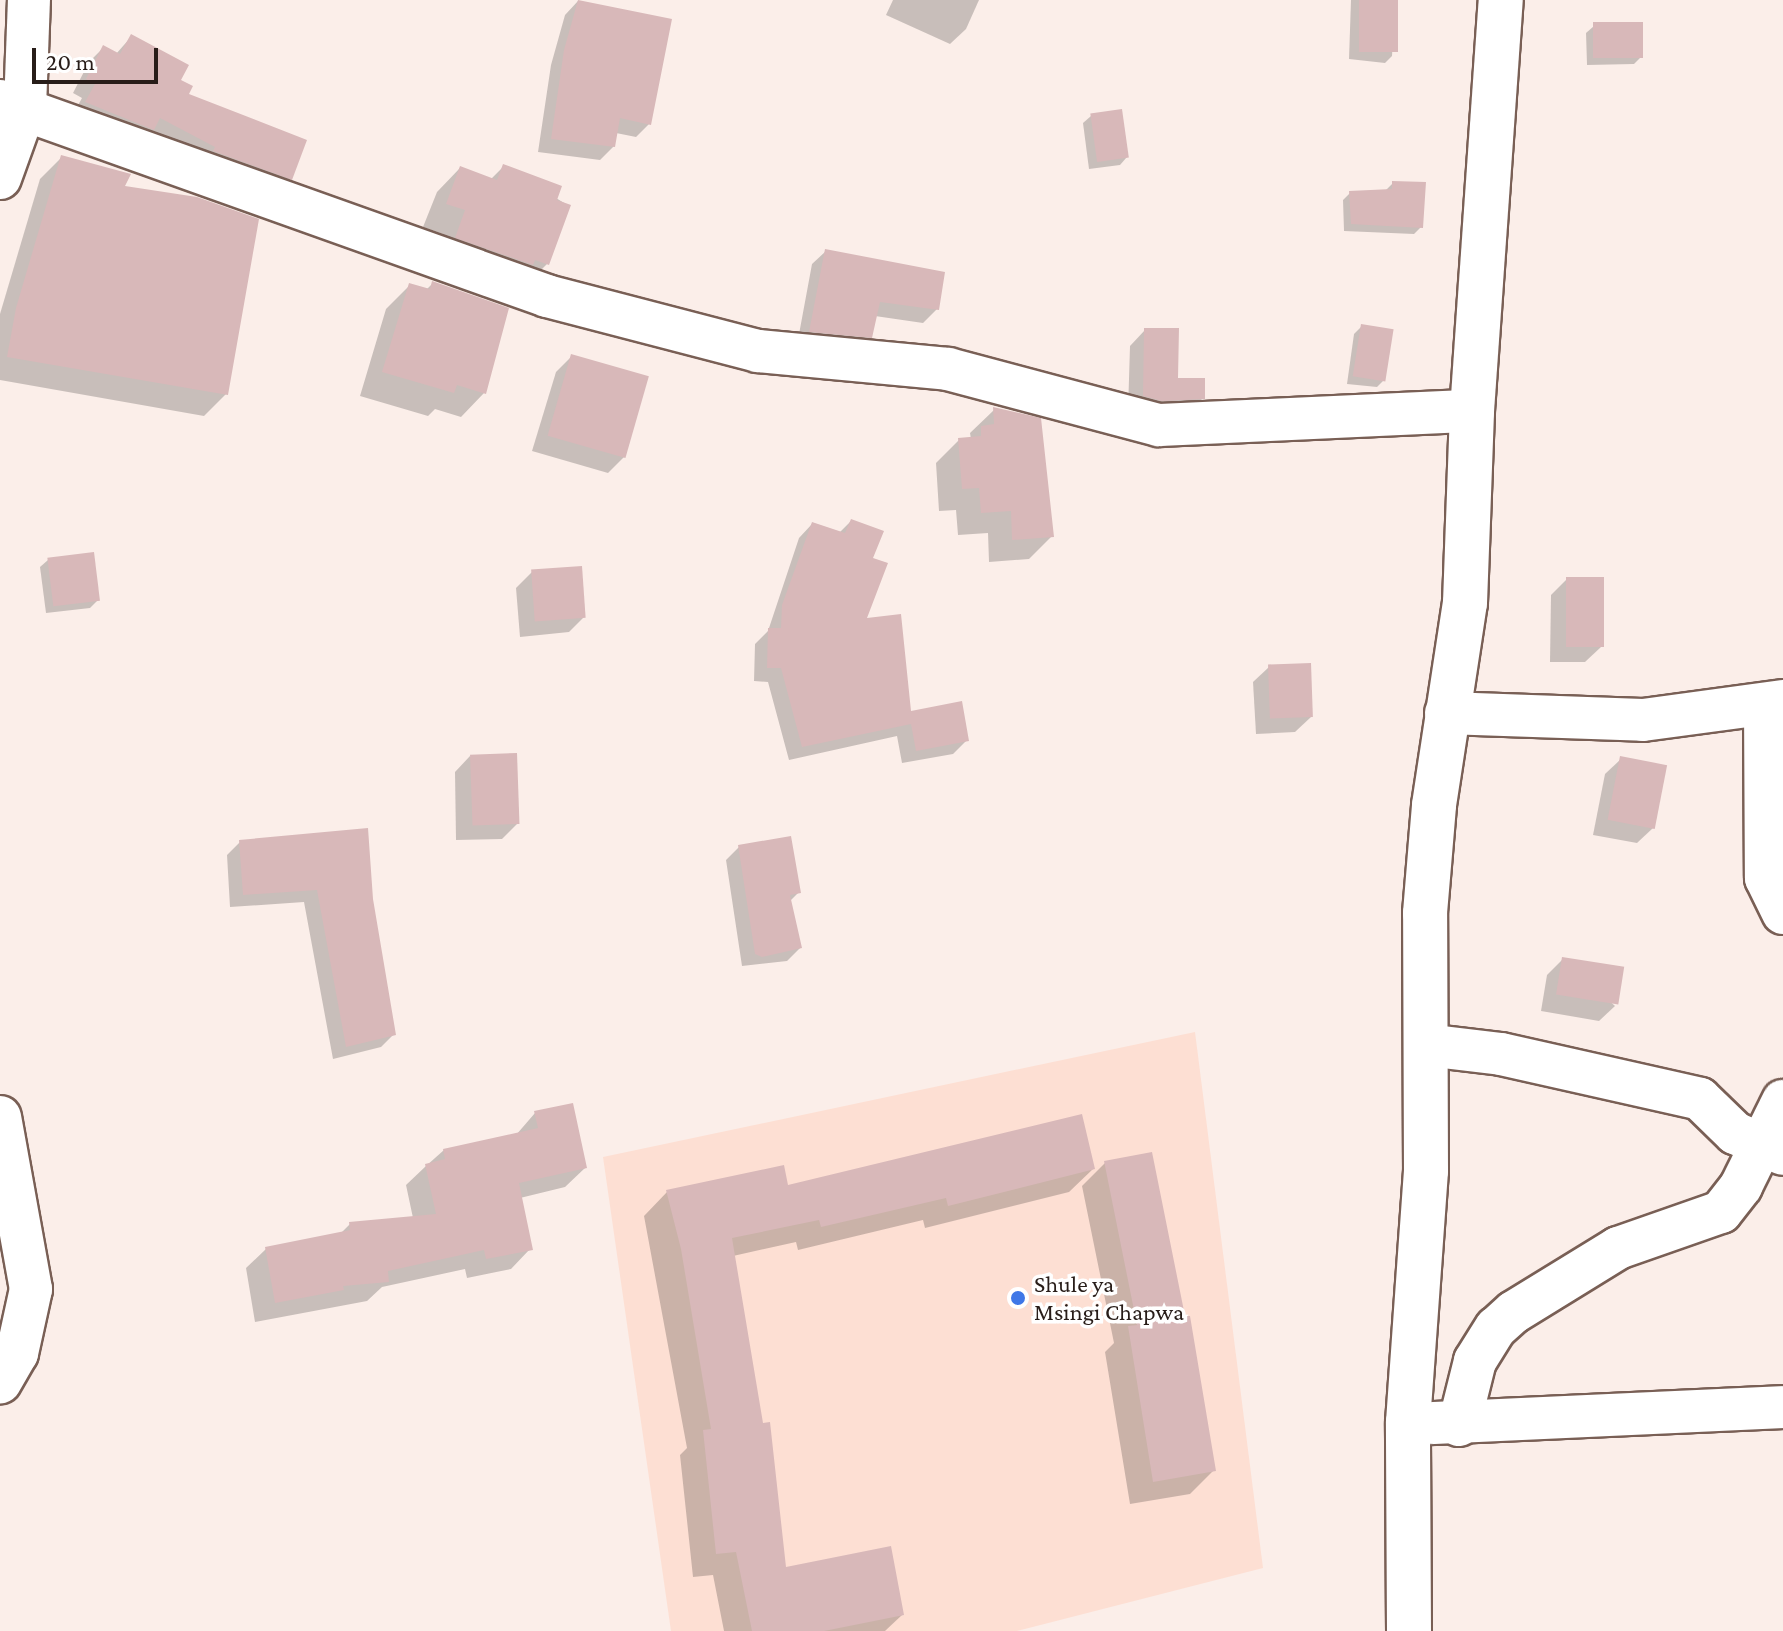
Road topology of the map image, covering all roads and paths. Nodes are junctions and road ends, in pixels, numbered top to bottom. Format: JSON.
{"nodes":[{"id":1,"x":29,"y":0,"type":"edge"},
{"id":2,"x":1501,"y":0,"type":"edge"},
{"id":3,"x":12,"y":104,"type":"edge"},
{"id":4,"x":0,"y":178,"type":"edge"},
{"id":5,"x":1472,"y":411,"type":"junction"},
{"id":6,"x":1774,"y":702,"type":"edge"},
{"id":7,"x":1446,"y":713,"type":"junction"},
{"id":8,"x":1783,"y":913,"type":"edge"},
{"id":9,"x":1426,"y":1045,"type":"junction"},
{"id":10,"x":1783,"y":1101,"type":"edge"},
{"id":11,"x":0,"y":1117,"type":"edge"},
{"id":12,"x":1770,"y":1151,"type":"edge"},
{"id":13,"x":0,"y":1383,"type":"edge"},
{"id":14,"x":1783,"y":1407,"type":"edge"},
{"id":15,"x":1408,"y":1422,"type":"junction"},
{"id":16,"x":1459,"y":1425,"type":"junction"},
{"id":17,"x":1409,"y":1631,"type":"edge"}],
"edges":[{"from":1,"to":3,"type":"street"},
{"from":2,"to":5,"type":"street"},
{"from":3,"to":4,"type":"street"},
{"from":3,"to":5,"type":"street"},
{"from":5,"to":7,"type":"street"},
{"from":6,"to":7,"type":"street"},
{"from":6,"to":8,"type":"street"},
{"from":7,"to":9,"type":"street"},
{"from":9,"to":12,"type":"street"},
{"from":9,"to":15,"type":"street"},
{"from":10,"to":12,"type":"street"},
{"from":11,"to":13,"type":"street"},
{"from":12,"to":16,"type":"street"},
{"from":14,"to":16,"type":"street"},
{"from":15,"to":16,"type":"street"},
{"from":15,"to":17,"type":"street"}]}
